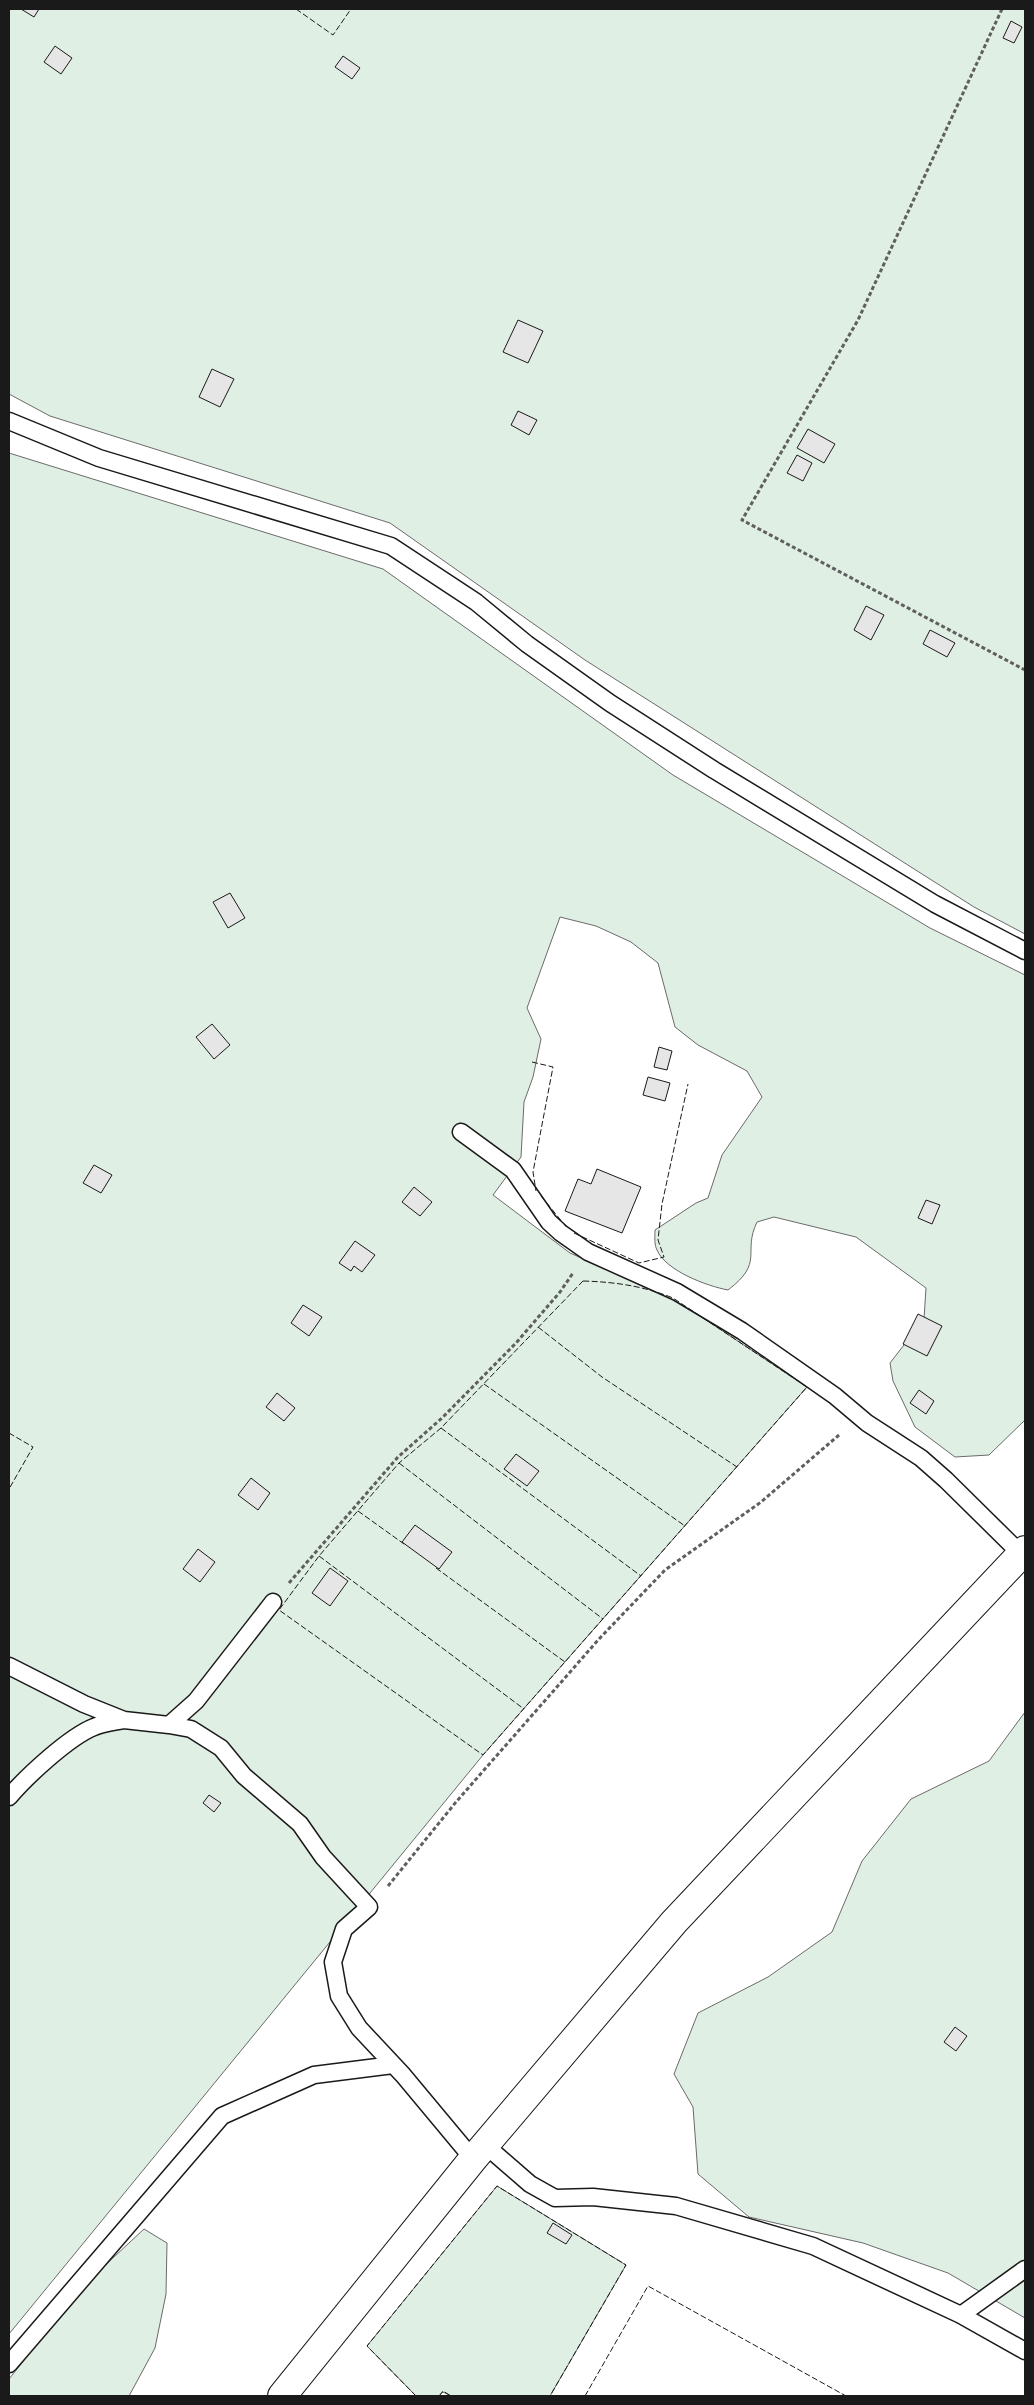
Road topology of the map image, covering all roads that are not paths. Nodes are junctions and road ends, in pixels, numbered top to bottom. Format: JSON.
{"nodes":[{"id":1,"x":9,"y":421,"type":"edge"},
{"id":2,"x":1025,"y":951,"type":"edge"},
{"id":3,"x":461,"y":1132,"type":"dead end"},
{"id":4,"x":1023,"y":1552,"type":"edge"},
{"id":5,"x":273,"y":1602,"type":"road end"},
{"id":6,"x":9,"y":1666,"type":"edge"},
{"id":7,"x":124,"y":1720,"type":"junction"},
{"id":8,"x":168,"y":1725,"type":"junction"},
{"id":9,"x":9,"y":1796,"type":"edge"},
{"id":10,"x":393,"y":2065,"type":"junction"},
{"id":11,"x":479,"y":2152,"type":"junction"},
{"id":12,"x":1025,"y":2270,"type":"edge"},
{"id":13,"x":961,"y":2315,"type":"junction"},
{"id":14,"x":1025,"y":2351,"type":"edge"},
{"id":15,"x":9,"y":2364,"type":"edge"},
{"id":16,"x":282,"y":2396,"type":"edge"}],
"edges":[{"from":1,"to":2,"type":"lane"},
{"from":3,"to":4,"type":"lane"},
{"from":4,"to":11,"type":"street"},
{"from":5,"to":8,"type":"lane"},
{"from":6,"to":7,"type":"lane"},
{"from":7,"to":8,"type":"lane"},
{"from":7,"to":9,"type":"lane"},
{"from":8,"to":10,"type":"lane"},
{"from":10,"to":11,"type":"lane"},
{"from":10,"to":15,"type":"lane"},
{"from":11,"to":13,"type":"lane"},
{"from":11,"to":16,"type":"street"},
{"from":12,"to":13,"type":"lane"},
{"from":13,"to":14,"type":"lane"}]}
